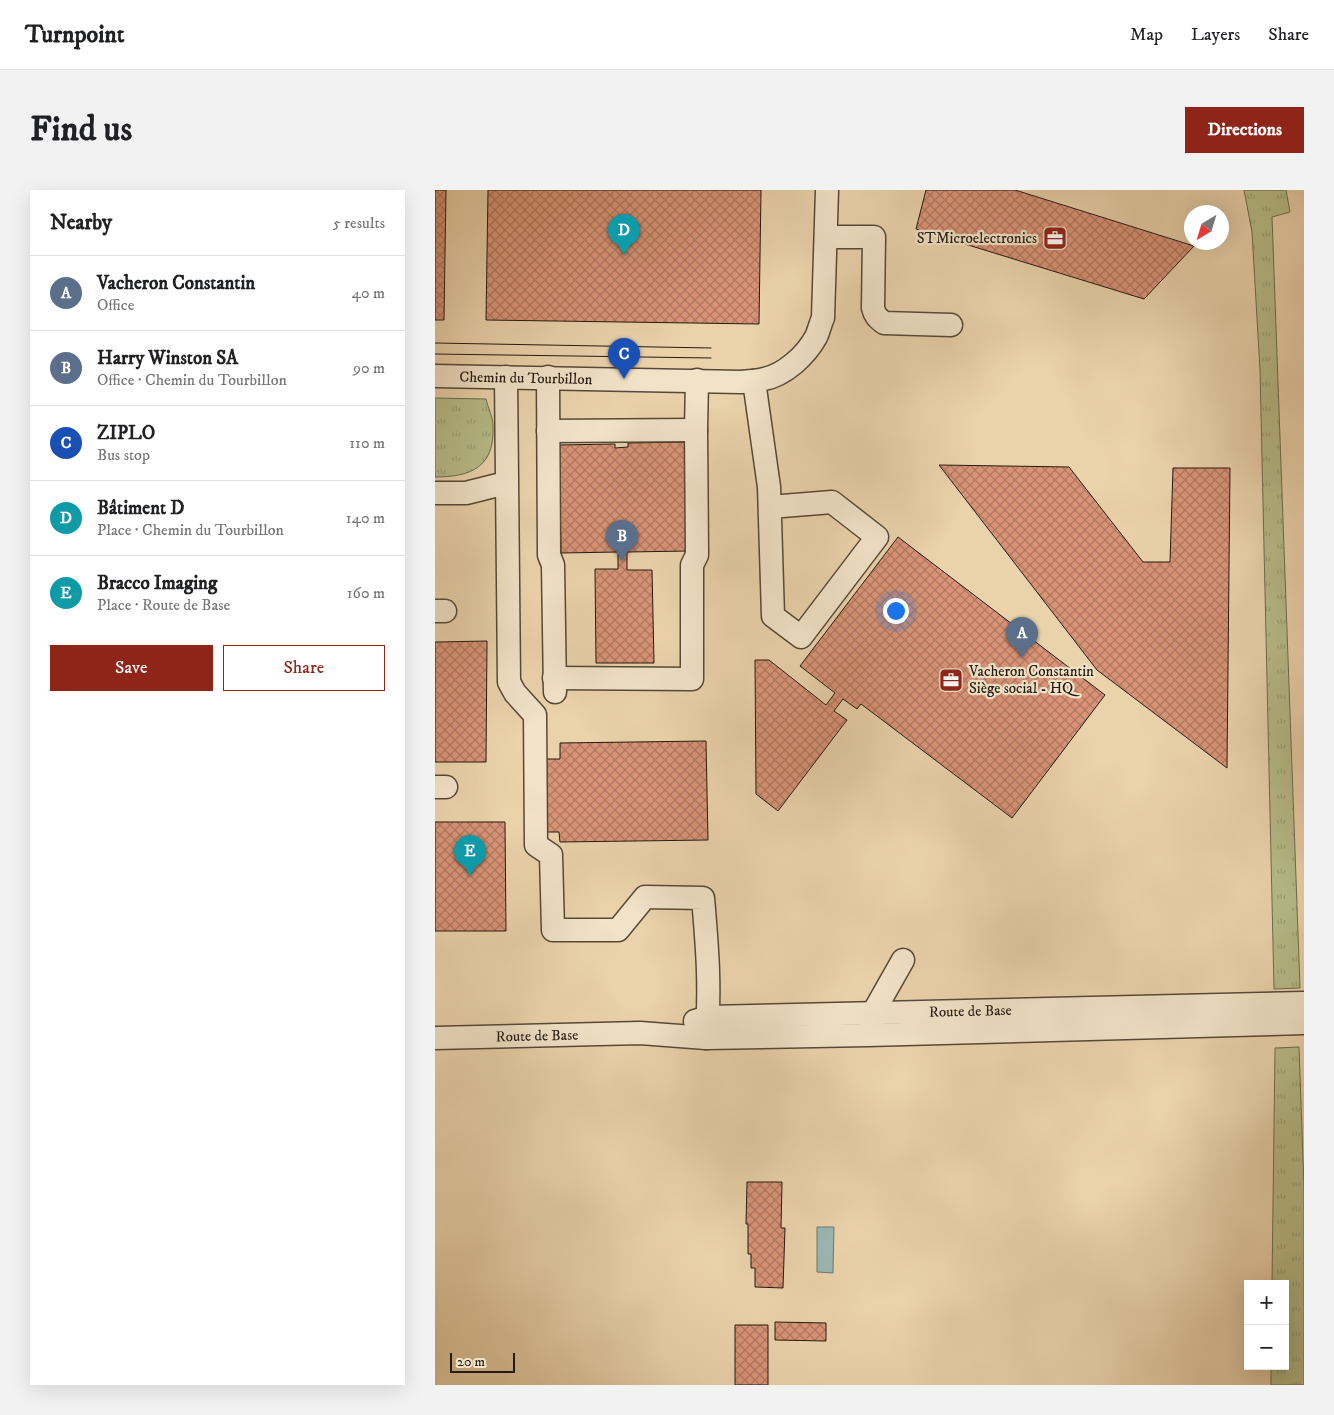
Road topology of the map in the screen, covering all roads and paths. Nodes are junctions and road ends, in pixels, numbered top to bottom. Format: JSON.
{"nodes":[{"id":1,"x":827,"y":190,"type":"edge"},
{"id":2,"x":825,"y":237,"type":"junction"},
{"id":3,"x":951,"y":325,"type":"dead end"},
{"id":4,"x":435,"y":376,"type":"edge"},
{"id":5,"x":505,"y":377,"type":"junction"},
{"id":6,"x":548,"y":377,"type":"junction"},
{"id":7,"x":697,"y":380,"type":"junction"},
{"id":8,"x":754,"y":381,"type":"junction"},
{"id":9,"x":695,"y":430,"type":"junction"},
{"id":10,"x":548,"y":431,"type":"junction"},
{"id":11,"x":506,"y":483,"type":"junction"},
{"id":12,"x":435,"y":493,"type":"edge"},
{"id":13,"x":770,"y":507,"type":"junction"},
{"id":14,"x":903,"y":960,"type":"dead end"},
{"id":15,"x":1304,"y":1003,"type":"edge"},
{"id":16,"x":873,"y":1013,"type":"junction"},
{"id":17,"x":1245,"y":1015,"type":"junction"},
{"id":18,"x":1304,"y":1023,"type":"edge"},
{"id":19,"x":707,"y":1028,"type":"junction"},
{"id":20,"x":868,"y":1035,"type":"junction"},
{"id":21,"x":435,"y":1038,"type":"edge"}],
"edges":[{"from":1,"to":2,"type":"street","name":"Chemin du Tourbillon"},
{"from":2,"to":3,"type":"street"},
{"from":2,"to":8,"type":"street","name":"Chemin du Tourbillon"},
{"from":4,"to":5,"type":"street","name":"Chemin du Tourbillon"},
{"from":5,"to":6,"type":"street","name":"Chemin du Tourbillon"},
{"from":5,"to":11,"type":"street"},
{"from":6,"to":7,"type":"street","name":"Chemin du Tourbillon"},
{"from":6,"to":10,"type":"street"},
{"from":7,"to":8,"type":"street","name":"Chemin du Tourbillon"},
{"from":7,"to":9,"type":"street"},
{"from":8,"to":13,"type":"street"},
{"from":9,"to":10,"type":"street"},
{"from":9,"to":10,"type":"street"},
{"from":11,"to":12,"type":"street"},
{"from":11,"to":19,"type":"street"},
{"from":13,"to":13,"type":"street"},
{"from":14,"to":16,"type":"street"},
{"from":15,"to":17,"type":"street","name":"Route de Base"},
{"from":16,"to":17,"type":"street","name":"Route de Base"},
{"from":16,"to":19,"type":"street","name":"Route de Base"},
{"from":16,"to":20,"type":"street"},
{"from":17,"to":18,"type":"street","name":"Route de Base"},
{"from":17,"to":20,"type":"street","name":"Route de Base"},
{"from":19,"to":20,"type":"street","name":"Route de Base"},
{"from":19,"to":21,"type":"street","name":"Route de Base"}]}
